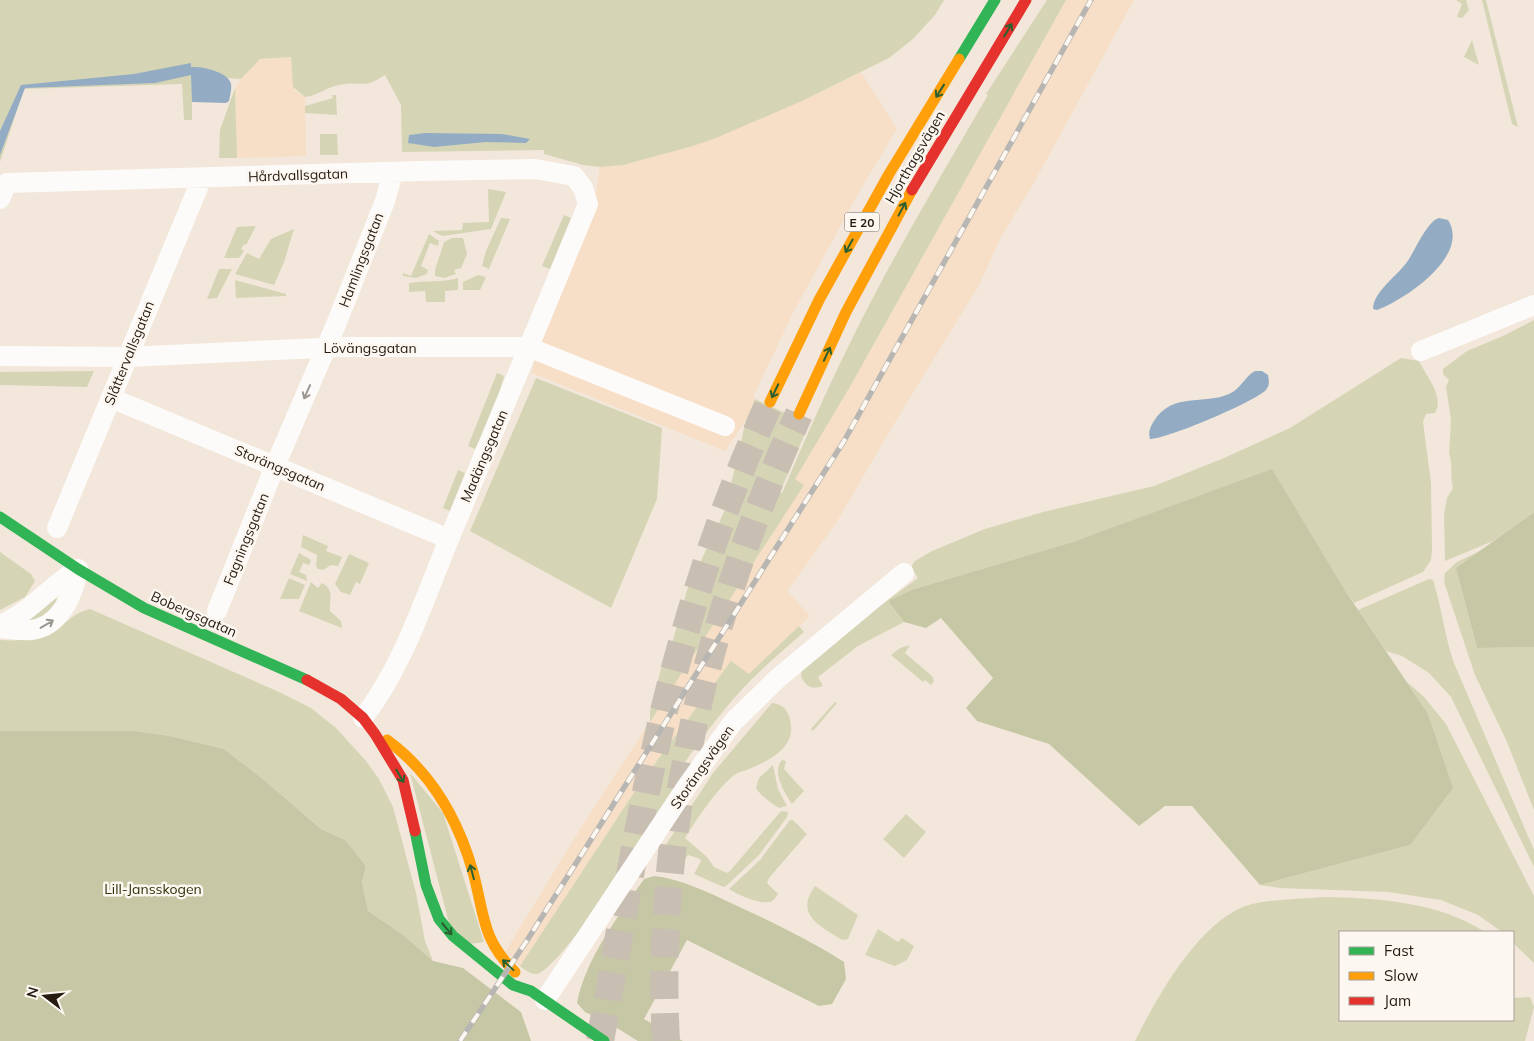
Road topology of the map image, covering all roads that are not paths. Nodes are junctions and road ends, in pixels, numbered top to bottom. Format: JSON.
{"nodes":[{"id":1,"x":995,"y":0,"type":"edge"},
{"id":2,"x":1026,"y":0,"type":"edge"},
{"id":3,"x":393,"y":172,"type":"junction"},
{"id":4,"x":202,"y":178,"type":"junction"},
{"id":5,"x":583,"y":188,"type":"joint"},
{"id":6,"x":3,"y":191,"type":"edge"},
{"id":7,"x":1534,"y":305,"type":"edge"},
{"id":8,"x":528,"y":347,"type":"junction"},
{"id":9,"x":326,"y":348,"type":"junction"},
{"id":10,"x":1421,"y":352,"type":"dead end"},
{"id":11,"x":0,"y":356,"type":"edge"},
{"id":12,"x":127,"y":357,"type":"junction"},
{"id":13,"x":111,"y":398,"type":"junction"},
{"id":14,"x":770,"y":402,"type":"tunnel mouth"},
{"id":15,"x":799,"y":414,"type":"tunnel mouth"},
{"id":16,"x":725,"y":426,"type":"dead end"},
{"id":17,"x":275,"y":466,"type":"junction"},
{"id":18,"x":0,"y":517,"type":"edge"},
{"id":19,"x":57,"y":528,"type":"dead end"},
{"id":20,"x":449,"y":539,"type":"junction"},
{"id":21,"x":78,"y":569,"type":"junction"},
{"id":22,"x":904,"y":573,"type":"dead end"},
{"id":23,"x":216,"y":611,"type":"dead end"},
{"id":24,"x":0,"y":627,"type":"edge"},
{"id":25,"x":369,"y":726,"type":"junction"},
{"id":26,"x":537,"y":995,"type":"junction"},
{"id":27,"x":604,"y":1041,"type":"edge"}],
"edges":[{"from":1,"to":14,"type":"main road","name":"Hjorthagsvägen","number":"E 20","one_way":true},
{"from":15,"to":2,"type":"main road","name":"Hjorthagsvägen","number":"E 20","one_way":true},
{"from":3,"to":4,"type":"street","name":"Hårdvallsgatan"},
{"from":3,"to":5,"type":"street","name":"Hårdvallsgatan"},
{"from":3,"to":9,"type":"street","name":"Hamlingsgatan"},
{"from":4,"to":6,"type":"street","name":"Hårdvallsgatan"},
{"from":4,"to":12,"type":"street","name":"Slåttervallsgatan"},
{"from":5,"to":8,"type":"street","name":"Madängsgatan"},
{"from":7,"to":10,"type":"street"},
{"from":8,"to":9,"type":"street","name":"Lövängsgatan"},
{"from":8,"to":16,"type":"street","name":"Lövängsgatan"},
{"from":8,"to":20,"type":"street","name":"Madängsgatan"},
{"from":9,"to":12,"type":"street","name":"Lövängsgatan"},
{"from":9,"to":17,"type":"street","name":"Hamlingsgatan","one_way":true},
{"from":11,"to":12,"type":"street","name":"Lövängsgatan"},
{"from":12,"to":13,"type":"street","name":"Slåttervallsgatan"},
{"from":13,"to":17,"type":"street","name":"Storängsgatan"},
{"from":13,"to":19,"type":"street","name":"Slåttervallsgatan"},
{"from":17,"to":20,"type":"street","name":"Storängsgatan"},
{"from":17,"to":23,"type":"street","name":"Fagningsgatan"},
{"from":18,"to":21,"type":"main road","name":"Bobergsgatan"},
{"from":20,"to":25,"type":"street","name":"Madängsgatan"},
{"from":21,"to":24,"type":"street"},
{"from":21,"to":25,"type":"main road","name":"Bobergsgatan"},
{"from":22,"to":26,"type":"street","name":"Storängsvägen"},
{"from":26,"to":25,"type":"main road","name":"Bobergsgatan","one_way":true},
{"from":25,"to":26,"type":"main road","name":"Bobergsgatan","one_way":true},
{"from":26,"to":27,"type":"main road"}]}
